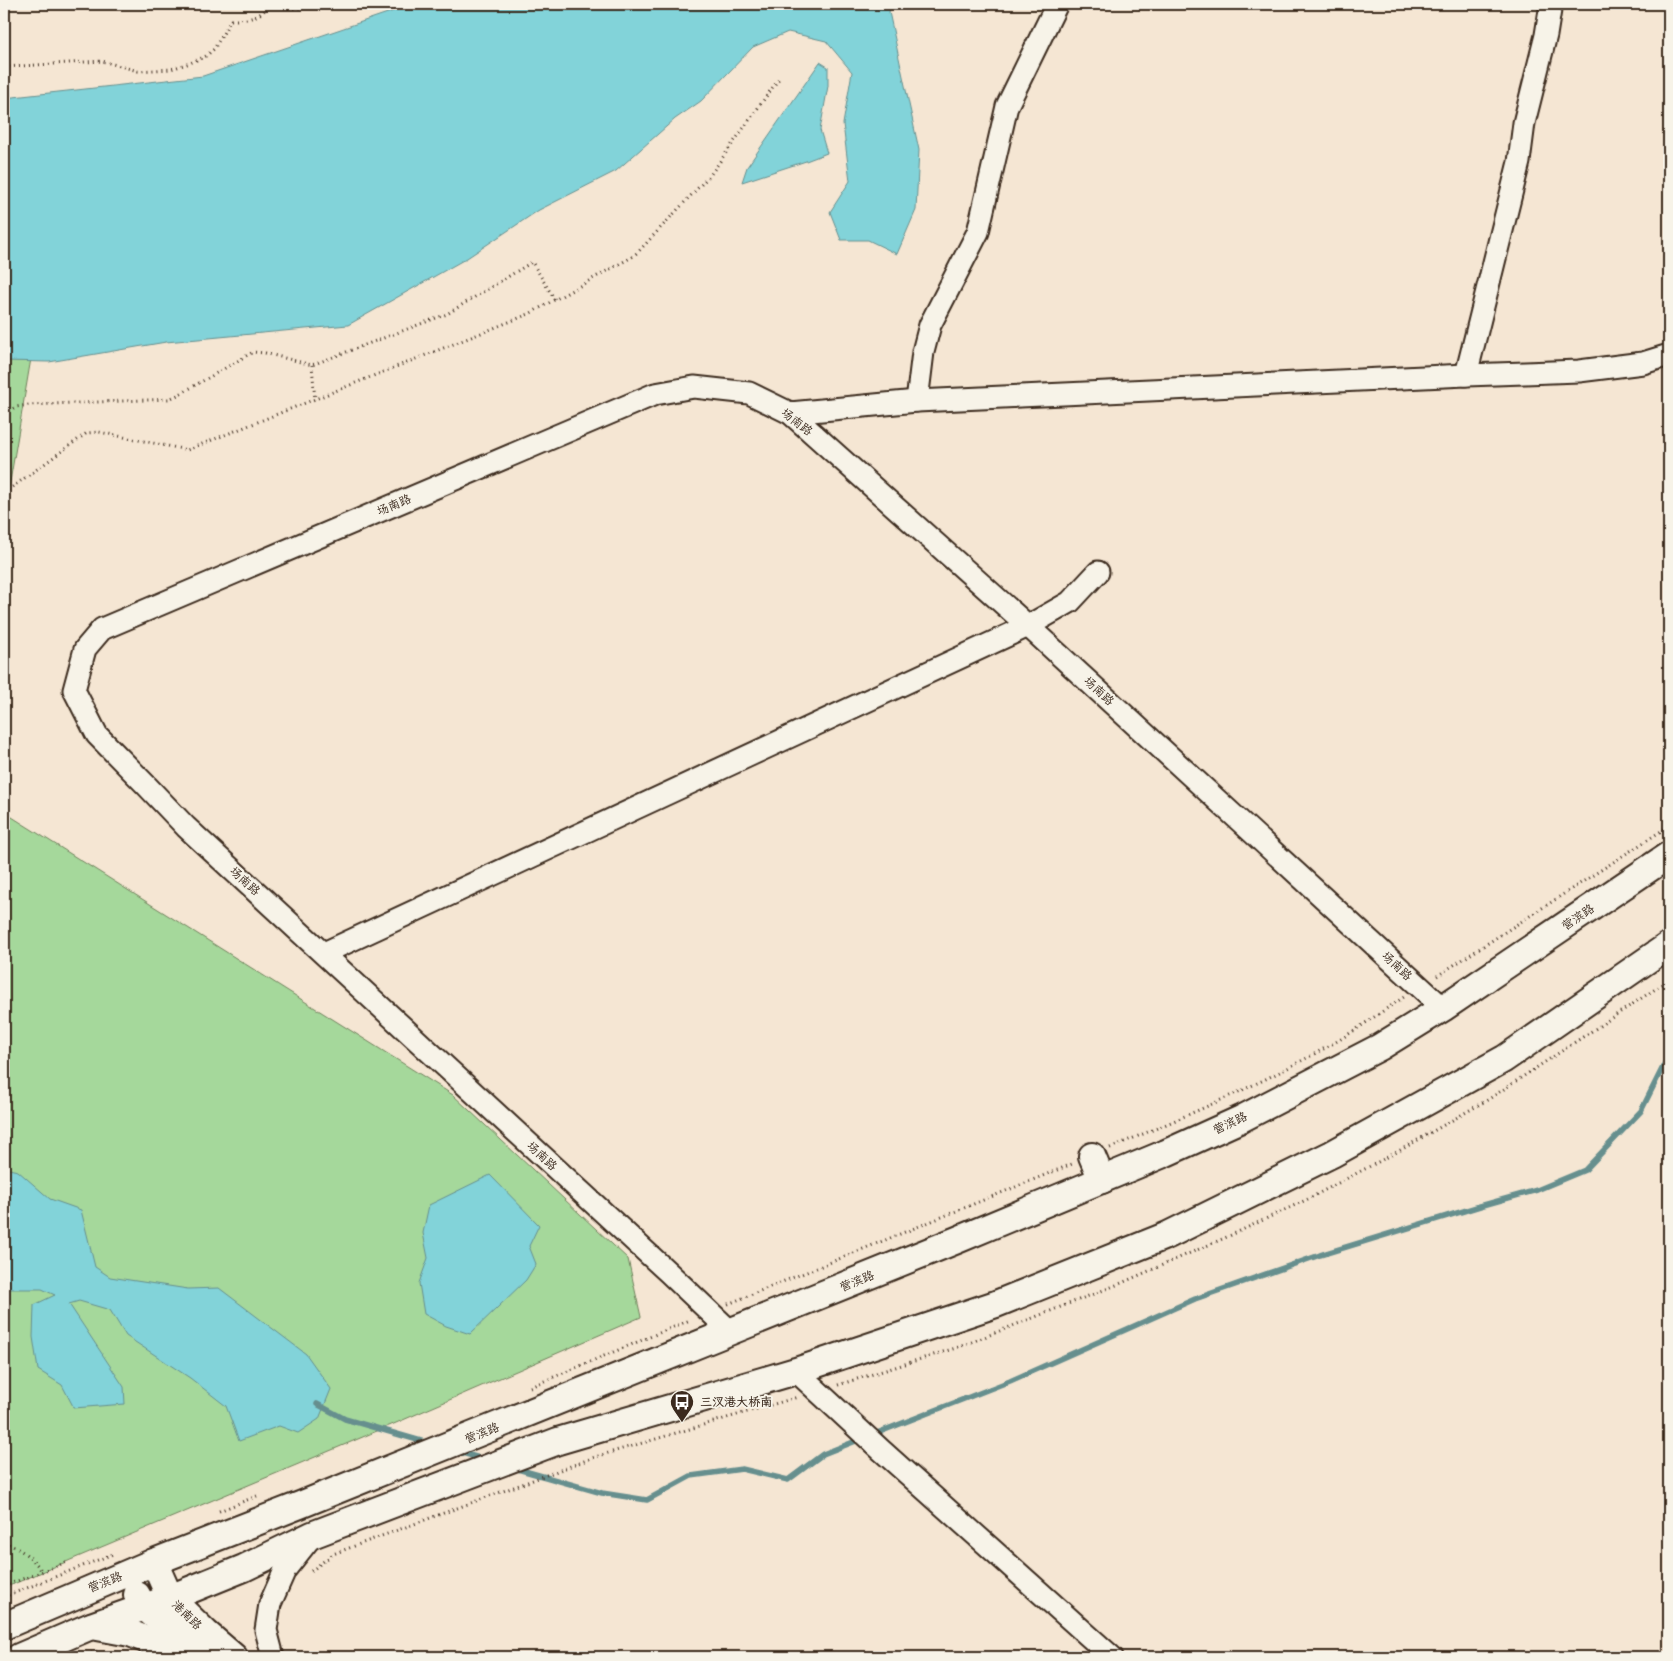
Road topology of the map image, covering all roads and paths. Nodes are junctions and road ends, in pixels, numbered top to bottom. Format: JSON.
{"nodes":[{"id":1,"x":273,"y":4,"type":"edge"},
{"id":2,"x":313,"y":4,"type":"edge"},
{"id":3,"x":1057,"y":4,"type":"edge"},
{"id":4,"x":1551,"y":4,"type":"edge"},
{"id":5,"x":4,"y":67,"type":"edge"},
{"id":6,"x":780,"y":77,"type":"dead end"},
{"id":7,"x":555,"y":300,"type":"junction"},
{"id":8,"x":1669,"y":355,"type":"edge"},
{"id":9,"x":312,"y":365,"type":"junction"},
{"id":10,"x":1466,"y":375,"type":"junction"},
{"id":11,"x":315,"y":400,"type":"junction"},
{"id":12,"x":917,"y":401,"type":"junction"},
{"id":13,"x":4,"y":413,"type":"edge"},
{"id":14,"x":790,"y":413,"type":"junction"},
{"id":15,"x":4,"y":493,"type":"edge"},
{"id":16,"x":1098,"y":572,"type":"dead end"},
{"id":17,"x":1028,"y":626,"type":"junction"},
{"id":18,"x":1669,"y":826,"type":"edge"},
{"id":19,"x":1669,"y":855,"type":"edge"},
{"id":20,"x":1669,"y":945,"type":"edge"},
{"id":21,"x":324,"y":953,"type":"junction"},
{"id":22,"x":1420,"y":987,"type":"junction"},
{"id":23,"x":1443,"y":1008,"type":"junction"},
{"id":24,"x":1092,"y":1156,"type":"junction"},
{"id":25,"x":1102,"y":1180,"type":"junction"},
{"id":26,"x":710,"y":1312,"type":"junction"},
{"id":27,"x":730,"y":1332,"type":"junction"},
{"id":28,"x":796,"y":1371,"type":"junction"},
{"id":29,"x":527,"y":1388,"type":"dead end"},
{"id":30,"x":595,"y":1457,"type":"dead end"},
{"id":31,"x":312,"y":1535,"type":"junction"},
{"id":32,"x":4,"y":1542,"type":"edge"},
{"id":33,"x":67,"y":1562,"type":"dead end"},
{"id":34,"x":154,"y":1562,"type":"junction"},
{"id":35,"x":41,"y":1570,"type":"junction"},
{"id":36,"x":126,"y":1574,"type":"junction"},
{"id":37,"x":306,"y":1574,"type":"dead end"},
{"id":38,"x":4,"y":1586,"type":"edge"},
{"id":39,"x":170,"y":1598,"type":"junction"},
{"id":40,"x":143,"y":1606,"type":"junction"},
{"id":41,"x":4,"y":1626,"type":"edge"},
{"id":42,"x":92,"y":1626,"type":"junction"},
{"id":43,"x":162,"y":1654,"type":"dead end"},
{"id":44,"x":19,"y":1657,"type":"edge"},
{"id":45,"x":203,"y":1657,"type":"edge"},
{"id":46,"x":234,"y":1657,"type":"edge"},
{"id":47,"x":273,"y":1657,"type":"edge"},
{"id":48,"x":1112,"y":1657,"type":"edge"}],
"edges":[{"from":1,"to":2,"type":"path"},
{"from":1,"to":5,"type":"path"},
{"from":3,"to":12,"type":"street"},
{"from":4,"to":10,"type":"street"},
{"from":6,"to":7,"type":"path"},
{"from":7,"to":9,"type":"path"},
{"from":7,"to":11,"type":"path"},
{"from":8,"to":10,"type":"street"},
{"from":9,"to":11,"type":"path"},
{"from":9,"to":13,"type":"path"},
{"from":10,"to":12,"type":"street"},
{"from":11,"to":15,"type":"path"},
{"from":12,"to":14,"type":"street"},
{"from":14,"to":17,"type":"street","name":"场南路"},
{"from":14,"to":21,"type":"street","name":"场南路"},
{"from":16,"to":17,"type":"street"},
{"from":17,"to":21,"type":"street"},
{"from":17,"to":22,"type":"street","name":"场南路"},
{"from":18,"to":22,"type":"path"},
{"from":19,"to":23,"type":"main road","name":"营滨路"},
{"from":20,"to":28,"type":"main road"},
{"from":21,"to":26,"type":"street","name":"场南路"},
{"from":22,"to":23,"type":"street","name":"场南路"},
{"from":22,"to":24,"type":"path"},
{"from":23,"to":25,"type":"main road","name":"营滨路"},
{"from":24,"to":25,"type":"main road"},
{"from":24,"to":26,"type":"path"},
{"from":25,"to":27,"type":"main road","name":"营滨路"},
{"from":26,"to":27,"type":"street","name":"场南路"},
{"from":26,"to":29,"type":"path"},
{"from":27,"to":34,"type":"main road","name":"营滨路"},
{"from":28,"to":31,"type":"main road"},
{"from":28,"to":48,"type":"street"},
{"from":30,"to":37,"type":"path"},
{"from":31,"to":39,"type":"main road"},
{"from":31,"to":47,"type":"street"},
{"from":32,"to":35,"type":"path"},
{"from":33,"to":35,"type":"path"},
{"from":34,"to":36,"type":"main road","name":"营滨路"},
{"from":34,"to":39,"type":"main road","name":"港南路"},
{"from":35,"to":38,"type":"path"},
{"from":36,"to":40,"type":"main road","name":"港南路"},
{"from":36,"to":41,"type":"main road","name":"营滨路"},
{"from":39,"to":40,"type":"main road"},
{"from":39,"to":46,"type":"main road","name":"港南路"},
{"from":40,"to":42,"type":"main road"},
{"from":40,"to":45,"type":"main road","name":"港南路"},
{"from":42,"to":43,"type":"main road"},
{"from":42,"to":44,"type":"main road"}]}
